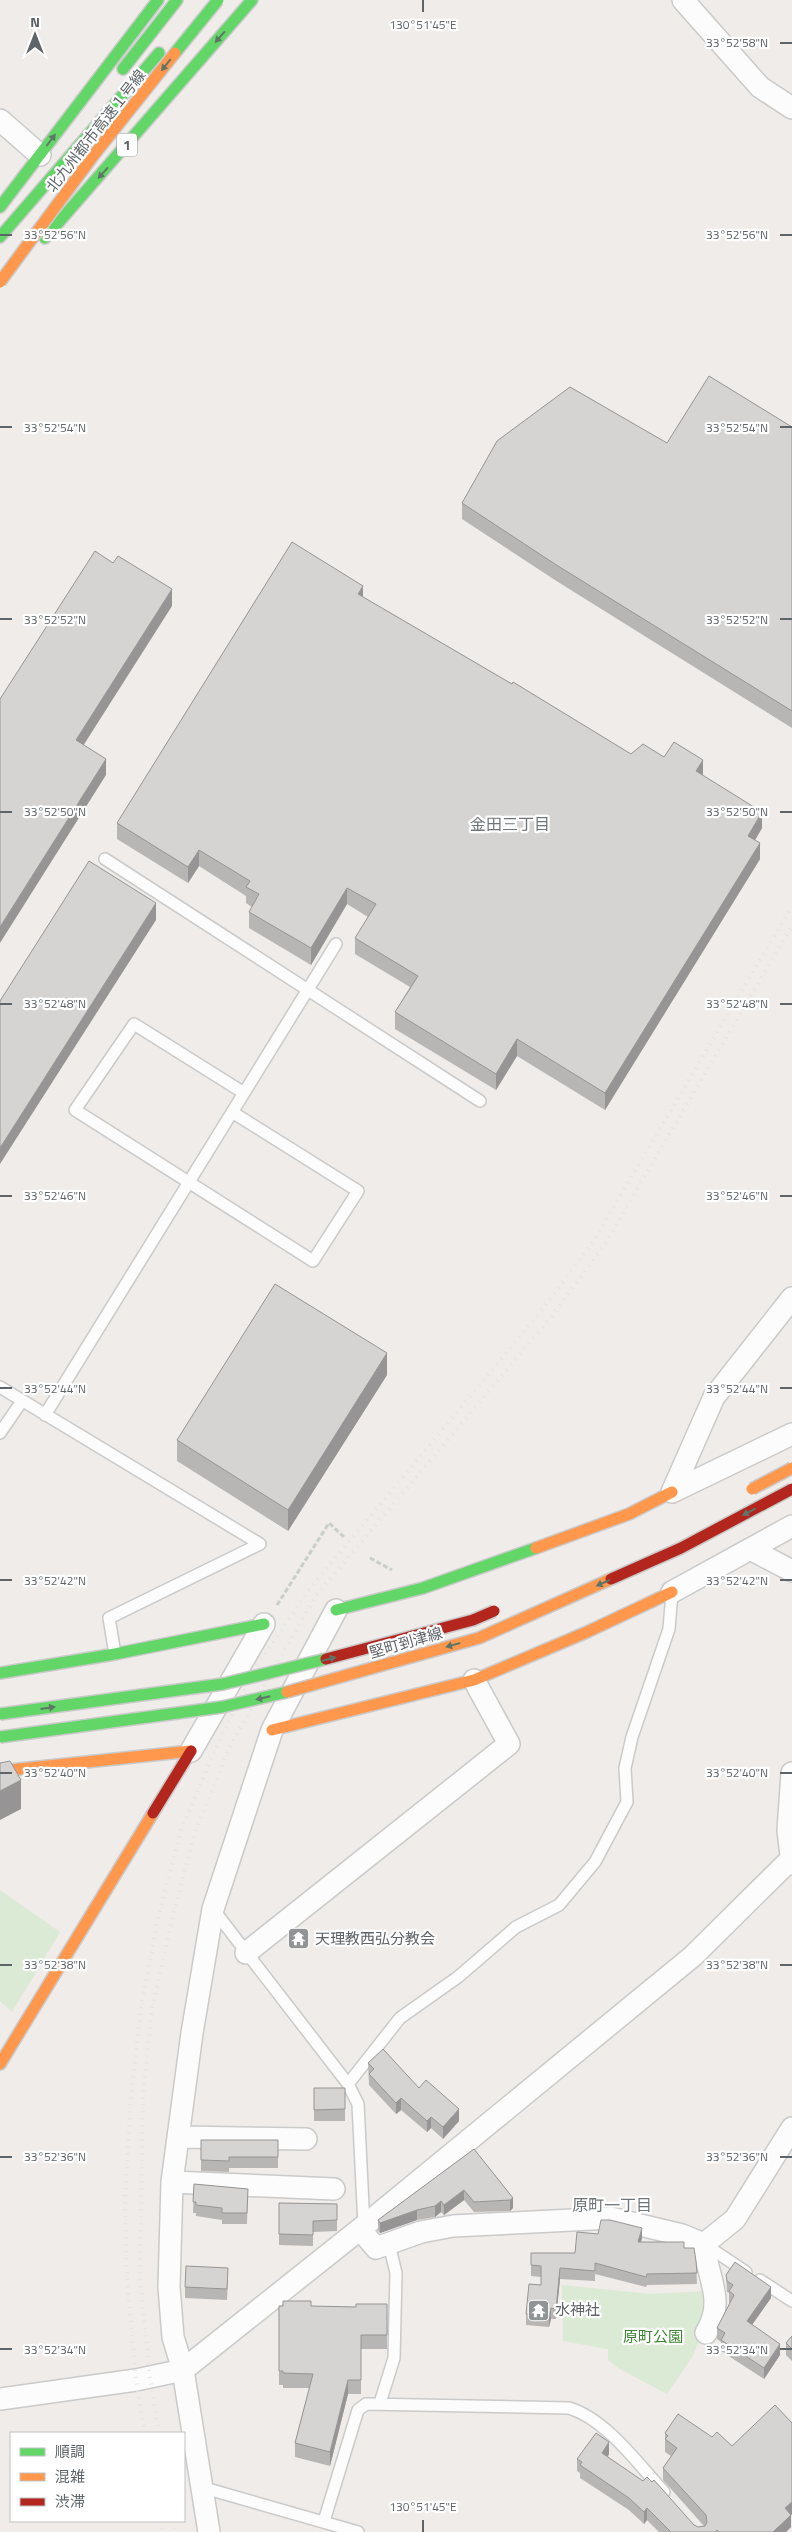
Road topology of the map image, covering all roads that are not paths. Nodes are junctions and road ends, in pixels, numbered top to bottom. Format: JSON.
{"nodes":[{"id":1,"x":158,"y":0,"type":"edge"},
{"id":2,"x":177,"y":0,"type":"edge"},
{"id":3,"x":205,"y":0,"type":"edge"},
{"id":4,"x":218,"y":0,"type":"edge"},
{"id":5,"x":237,"y":0,"type":"edge"},
{"id":6,"x":252,"y":0,"type":"edge"},
{"id":7,"x":683,"y":0,"type":"edge"},
{"id":8,"x":115,"y":80,"type":"dead end"},
{"id":9,"x":792,"y":108,"type":"edge"},
{"id":10,"x":0,"y":120,"type":"edge"},
{"id":11,"x":79,"y":128,"type":"dead end"},
{"id":12,"x":40,"y":156,"type":"junction"},
{"id":13,"x":0,"y":206,"type":"edge"},
{"id":14,"x":0,"y":231,"type":"edge"},
{"id":15,"x":0,"y":237,"type":"edge"},
{"id":16,"x":0,"y":272,"type":"edge"},
{"id":17,"x":0,"y":282,"type":"edge"},
{"id":18,"x":0,"y":289,"type":"edge"},
{"id":19,"x":105,"y":859,"type":"dead end"},
{"id":20,"x":336,"y":944,"type":"dead end"},
{"id":21,"x":308,"y":990,"type":"junction"},
{"id":22,"x":244,"y":1093,"type":"junction"},
{"id":23,"x":480,"y":1101,"type":"dead end"},
{"id":24,"x":232,"y":1112,"type":"junction"},
{"id":25,"x":188,"y":1183,"type":"junction"},
{"id":26,"x":792,"y":1298,"type":"edge"},
{"id":27,"x":0,"y":1388,"type":"edge"},
{"id":28,"x":22,"y":1401,"type":"junction"},
{"id":29,"x":45,"y":1415,"type":"junction"},
{"id":30,"x":0,"y":1433,"type":"edge"},
{"id":31,"x":792,"y":1434,"type":"edge"},
{"id":32,"x":792,"y":1468,"type":"edge"},
{"id":33,"x":792,"y":1489,"type":"edge"},
{"id":34,"x":672,"y":1492,"type":"junction"},
{"id":35,"x":741,"y":1495,"type":"dead end"},
{"id":36,"x":792,"y":1526,"type":"edge"},
{"id":37,"x":752,"y":1550,"type":"junction"},
{"id":38,"x":792,"y":1572,"type":"edge"},
{"id":39,"x":672,"y":1592,"type":"junction"},
{"id":40,"x":509,"y":1604,"type":"dead end"},
{"id":41,"x":336,"y":1610,"type":"joint"},
{"id":42,"x":264,"y":1624,"type":"joint"},
{"id":43,"x":115,"y":1654,"type":"junction"},
{"id":44,"x":0,"y":1673,"type":"edge"},
{"id":45,"x":474,"y":1680,"type":"junction"},
{"id":46,"x":0,"y":1714,"type":"edge"},
{"id":47,"x":272,"y":1730,"type":"junction"},
{"id":48,"x":0,"y":1737,"type":"edge"},
{"id":49,"x":190,"y":1751,"type":"junction"},
{"id":50,"x":0,"y":1771,"type":"edge"},
{"id":51,"x":792,"y":1773,"type":"edge"},
{"id":52,"x":792,"y":1860,"type":"edge"},
{"id":53,"x":213,"y":1909,"type":"junction"},
{"id":54,"x":246,"y":1953,"type":"junction"},
{"id":55,"x":0,"y":2064,"type":"edge"},
{"id":56,"x":348,"y":2084,"type":"junction"},
{"id":57,"x":792,"y":2128,"type":"edge"},
{"id":58,"x":178,"y":2138,"type":"junction"},
{"id":59,"x":306,"y":2138,"type":"dead end"},
{"id":60,"x":172,"y":2182,"type":"junction"},
{"id":61,"x":334,"y":2189,"type":"dead end"},
{"id":62,"x":364,"y":2226,"type":"junction"},
{"id":63,"x":389,"y":2244,"type":"junction"},
{"id":64,"x":704,"y":2244,"type":"junction"},
{"id":65,"x":792,"y":2301,"type":"edge"},
{"id":66,"x":706,"y":2333,"type":"dead end"},
{"id":67,"x":183,"y":2370,"type":"junction"},
{"id":68,"x":0,"y":2400,"type":"edge"},
{"id":69,"x":380,"y":2403,"type":"junction"},
{"id":70,"x":201,"y":2486,"type":"junction"},
{"id":71,"x":672,"y":2501,"type":"edge"},
{"id":72,"x":324,"y":2521,"type":"junction"},
{"id":73,"x":209,"y":2532,"type":"edge"},
{"id":74,"x":358,"y":2532,"type":"edge"}],
"edges":[{"from":12,"to":1,"type":"main road","one_way":true},
{"from":2,"to":8,"type":"main road","name":"北九州都市高速１号線"},
{"from":3,"to":15,"type":"main road","name":"北九州都市高速１号線","number":"1"},
{"from":4,"to":17,"type":"main road","name":"北九州都市高速１号線","number":"1","one_way":true,"bridge":true},
{"from":5,"to":16,"type":"main road"},
{"from":6,"to":18,"type":"main road","name":"北九州都市高速１号線","number":"1","one_way":true},
{"from":7,"to":9,"type":"street"},
{"from":10,"to":12,"type":"street"},
{"from":11,"to":14,"type":"main road","name":"北九州都市高速１号線"},
{"from":12,"to":13,"type":"main road"},
{"from":19,"to":21,"type":"lane"},
{"from":20,"to":21,"type":"lane"},
{"from":21,"to":22,"type":"lane"},
{"from":21,"to":23,"type":"lane"},
{"from":22,"to":24,"type":"lane"},
{"from":22,"to":25,"type":"lane"},
{"from":24,"to":25,"type":"lane"},
{"from":24,"to":25,"type":"lane"},
{"from":25,"to":29,"type":"lane"},
{"from":26,"to":34,"type":"street"},
{"from":27,"to":28,"type":"lane"},
{"from":28,"to":29,"type":"lane"},
{"from":28,"to":30,"type":"lane"},
{"from":29,"to":43,"type":"lane"},
{"from":31,"to":34,"type":"street"},
{"from":32,"to":35,"type":"main road","bridge":true},
{"from":33,"to":48,"type":"main road","name":"堅町到津線","one_way":true,"bridge":true},
{"from":34,"to":41,"type":"main road"},
{"from":36,"to":37,"type":"street"},
{"from":37,"to":38,"type":"street"},
{"from":37,"to":39,"type":"street"},
{"from":39,"to":45,"type":"main road"},
{"from":39,"to":56,"type":"lane"},
{"from":46,"to":40,"type":"main road","name":"堅町到津線","one_way":true,"bridge":true},
{"from":41,"to":47,"type":"street"},
{"from":42,"to":43,"type":"main road"},
{"from":42,"to":49,"type":"street"},
{"from":43,"to":44,"type":"main road"},
{"from":45,"to":47,"type":"main road"},
{"from":45,"to":54,"type":"street"},
{"from":47,"to":53,"type":"street"},
{"from":49,"to":50,"type":"main road"},
{"from":49,"to":55,"type":"main road"},
{"from":51,"to":52,"type":"street"},
{"from":52,"to":62,"type":"street"},
{"from":53,"to":54,"type":"lane"},
{"from":53,"to":58,"type":"street"},
{"from":54,"to":56,"type":"lane"},
{"from":56,"to":62,"type":"lane"},
{"from":57,"to":64,"type":"street"},
{"from":58,"to":59,"type":"street"},
{"from":58,"to":60,"type":"street"},
{"from":60,"to":61,"type":"street"},
{"from":60,"to":67,"type":"street"},
{"from":62,"to":63,"type":"street"},
{"from":62,"to":67,"type":"street"},
{"from":63,"to":64,"type":"street"},
{"from":63,"to":69,"type":"lane"},
{"from":64,"to":65,"type":"lane"},
{"from":64,"to":66,"type":"street"},
{"from":67,"to":68,"type":"street"},
{"from":67,"to":70,"type":"street"},
{"from":69,"to":71,"type":"lane"},
{"from":69,"to":72,"type":"lane"},
{"from":70,"to":72,"type":"lane"},
{"from":70,"to":73,"type":"street"},
{"from":72,"to":74,"type":"lane"}]}
